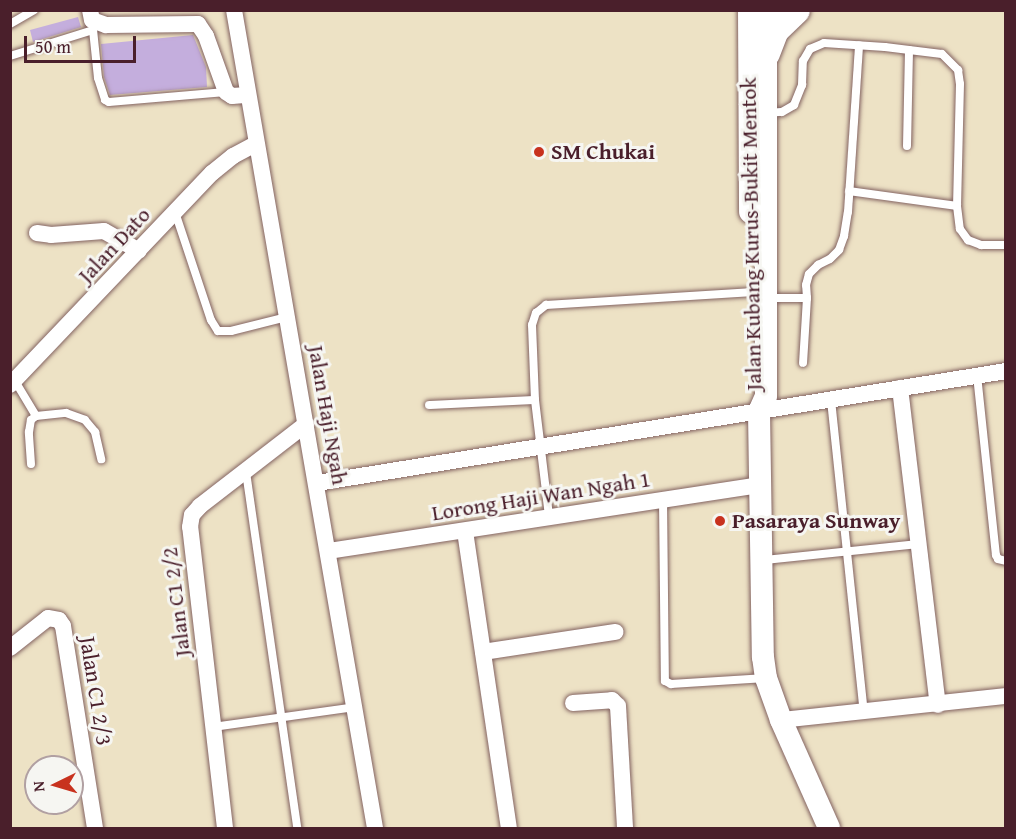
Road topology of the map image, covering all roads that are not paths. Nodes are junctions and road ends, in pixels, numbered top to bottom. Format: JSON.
{"nodes":[{"id":1,"x":34,"y":10,"type":"edge"},
{"id":2,"x":234,"y":10,"type":"edge"},
{"id":3,"x":749,"y":10,"type":"edge"},
{"id":4,"x":766,"y":10,"type":"edge"},
{"id":5,"x":796,"y":10,"type":"edge"},
{"id":6,"x":92,"y":20,"type":"edge"},
{"id":7,"x":10,"y":24,"type":"edge"},
{"id":8,"x":859,"y":45,"type":"junction"},
{"id":9,"x":909,"y":50,"type":"junction"},
{"id":10,"x":766,"y":53,"type":"junction"},
{"id":11,"x":10,"y":56,"type":"edge"},
{"id":12,"x":226,"y":92,"type":"junction"},
{"id":13,"x":248,"y":95,"type":"junction"},
{"id":14,"x":766,"y":113,"type":"junction"},
{"id":15,"x":256,"y":144,"type":"junction"},
{"id":16,"x":907,"y":146,"type":"dead end"},
{"id":17,"x":849,"y":190,"type":"junction"},
{"id":18,"x":957,"y":206,"type":"junction"},
{"id":19,"x":175,"y":212,"type":"junction"},
{"id":20,"x":37,"y":233,"type":"dead end"},
{"id":21,"x":1005,"y":245,"type":"edge"},
{"id":22,"x":139,"y":251,"type":"junction"},
{"id":23,"x":758,"y":295,"type":"junction"},
{"id":24,"x":807,"y":298,"type":"junction"},
{"id":25,"x":287,"y":317,"type":"junction"},
{"id":26,"x":802,"y":363,"type":"dead end"},
{"id":27,"x":1005,"y":371,"type":"edge"},
{"id":28,"x":977,"y":375,"type":"junction"},
{"id":29,"x":13,"y":383,"type":"edge"},
{"id":30,"x":900,"y":388,"type":"junction"},
{"id":31,"x":535,"y":400,"type":"junction"},
{"id":32,"x":831,"y":400,"type":"junction"},
{"id":33,"x":429,"y":405,"type":"dead end"},
{"id":34,"x":759,"y":412,"type":"junction"},
{"id":35,"x":36,"y":416,"type":"junction"},
{"id":36,"x":306,"y":424,"type":"junction"},
{"id":37,"x":539,"y":447,"type":"junction"},
{"id":38,"x":101,"y":459,"type":"dead end"},
{"id":39,"x":31,"y":465,"type":"dead end"},
{"id":40,"x":246,"y":472,"type":"junction"},
{"id":41,"x":317,"y":483,"type":"junction"},
{"id":42,"x":760,"y":485,"type":"junction"},
{"id":43,"x":663,"y":500,"type":"junction"},
{"id":44,"x":549,"y":516,"type":"junction"},
{"id":45,"x":465,"y":531,"type":"junction"},
{"id":46,"x":919,"y":544,"type":"junction"},
{"id":47,"x":329,"y":551,"type":"junction"},
{"id":48,"x":847,"y":552,"type":"junction"},
{"id":49,"x":760,"y":561,"type":"junction"},
{"id":50,"x":1005,"y":561,"type":"edge"},
{"id":51,"x":615,"y":633,"type":"dead end"},
{"id":52,"x":10,"y":648,"type":"edge"},
{"id":53,"x":483,"y":652,"type":"junction"},
{"id":54,"x":766,"y":678,"type":"junction"},
{"id":55,"x":1005,"y":696,"type":"edge"},
{"id":56,"x":573,"y":703,"type":"dead end"},
{"id":57,"x":938,"y":705,"type":"junction"},
{"id":58,"x":355,"y":707,"type":"junction"},
{"id":59,"x":864,"y":713,"type":"junction"},
{"id":60,"x":281,"y":718,"type":"junction"},
{"id":61,"x":781,"y":720,"type":"junction"},
{"id":62,"x":213,"y":728,"type":"junction"},
{"id":63,"x":95,"y":828,"type":"edge"},
{"id":64,"x":225,"y":828,"type":"edge"},
{"id":65,"x":297,"y":828,"type":"edge"},
{"id":66,"x":375,"y":828,"type":"edge"},
{"id":67,"x":509,"y":828,"type":"edge"},
{"id":68,"x":625,"y":828,"type":"edge"},
{"id":69,"x":828,"y":828,"type":"edge"}],
"edges":[{"from":1,"to":7,"type":"lane"},
{"from":2,"to":13,"type":"street","name":"Jalan Haji Ngah"},
{"from":3,"to":23,"type":"main road","name":"Jalan Kubang Kurus-Bukit Mentok"},
{"from":4,"to":10,"type":"main road","name":"Jalan Kubang Kurus-Bukit Mentok"},
{"from":5,"to":10,"type":"highway"},
{"from":6,"to":11,"type":"lane"},
{"from":6,"to":12,"type":"street"},
{"from":6,"to":12,"type":"lane"},
{"from":8,"to":9,"type":"lane"},
{"from":8,"to":14,"type":"lane"},
{"from":8,"to":17,"type":"lane"},
{"from":9,"to":16,"type":"lane"},
{"from":9,"to":18,"type":"lane"},
{"from":10,"to":14,"type":"main road","name":"Jalan Kubang Kurus-Bukit Mentok"},
{"from":12,"to":13,"type":"street"},
{"from":13,"to":15,"type":"street","name":"Jalan Haji Ngah"},
{"from":14,"to":23,"type":"main road","name":"Jalan Kubang Kurus-Bukit Mentok"},
{"from":15,"to":19,"type":"street","name":"Jalan Dato"},
{"from":15,"to":25,"type":"street","name":"Jalan Haji Ngah"},
{"from":17,"to":18,"type":"lane"},
{"from":17,"to":24,"type":"lane"},
{"from":18,"to":21,"type":"lane"},
{"from":19,"to":22,"type":"street","name":"Jalan Dato"},
{"from":19,"to":25,"type":"lane"},
{"from":20,"to":22,"type":"street"},
{"from":22,"to":29,"type":"street","name":"Jalan Dato"},
{"from":23,"to":24,"type":"lane"},
{"from":23,"to":31,"type":"lane"},
{"from":23,"to":34,"type":"main road","name":"Jalan Kubang Kurus-Bukit Mentok"},
{"from":24,"to":26,"type":"lane"},
{"from":25,"to":36,"type":"street","name":"Jalan Haji Ngah"},
{"from":27,"to":28,"type":"street"},
{"from":28,"to":30,"type":"street"},
{"from":28,"to":50,"type":"lane"},
{"from":29,"to":35,"type":"lane"},
{"from":30,"to":32,"type":"street"},
{"from":30,"to":46,"type":"street"},
{"from":31,"to":33,"type":"lane"},
{"from":31,"to":37,"type":"lane"},
{"from":32,"to":34,"type":"street"},
{"from":32,"to":48,"type":"lane"},
{"from":34,"to":37,"type":"street"},
{"from":34,"to":42,"type":"main road","name":"Jalan Kubang Kurus-Bukit Mentok"},
{"from":35,"to":38,"type":"lane"},
{"from":35,"to":39,"type":"lane"},
{"from":36,"to":40,"type":"street","name":"Jalan C1 2/2"},
{"from":36,"to":41,"type":"street","name":"Jalan Haji Ngah"},
{"from":37,"to":41,"type":"street"},
{"from":37,"to":44,"type":"lane"},
{"from":40,"to":60,"type":"lane"},
{"from":40,"to":62,"type":"street","name":"Jalan C1 2/2"},
{"from":41,"to":47,"type":"street","name":"Jalan Haji Ngah"},
{"from":42,"to":43,"type":"street","name":"Lorong Haji Wan Ngah 1"},
{"from":42,"to":49,"type":"main road","name":"Jalan Kubang Kurus-Bukit Mentok"},
{"from":43,"to":44,"type":"street","name":"Lorong Haji Wan Ngah 1"},
{"from":43,"to":54,"type":"lane"},
{"from":44,"to":45,"type":"street","name":"Lorong Haji Wan Ngah 1"},
{"from":45,"to":47,"type":"street","name":"Lorong Haji Wan Ngah 1"},
{"from":45,"to":53,"type":"street"},
{"from":46,"to":48,"type":"lane"},
{"from":46,"to":57,"type":"street"},
{"from":47,"to":58,"type":"street","name":"Jalan Haji Ngah"},
{"from":48,"to":49,"type":"lane"},
{"from":48,"to":59,"type":"lane"},
{"from":49,"to":54,"type":"main road","name":"Jalan Kubang Kurus-Bukit Mentok"},
{"from":51,"to":53,"type":"street"},
{"from":52,"to":63,"type":"street","name":"Jalan C1 2/3"},
{"from":53,"to":67,"type":"street"},
{"from":54,"to":61,"type":"main road","name":"Jalan Kubang Kurus-Bukit Mentok"},
{"from":55,"to":57,"type":"street"},
{"from":56,"to":68,"type":"street"},
{"from":57,"to":59,"type":"street"},
{"from":58,"to":60,"type":"lane"},
{"from":58,"to":66,"type":"street","name":"Jalan Haji Ngah"},
{"from":59,"to":61,"type":"street"},
{"from":60,"to":62,"type":"lane"},
{"from":60,"to":65,"type":"lane"},
{"from":61,"to":69,"type":"main road","name":"Jalan Kubang Kurus-Bukit Mentok"},
{"from":62,"to":64,"type":"street","name":"Jalan C1 2/2"}]}
